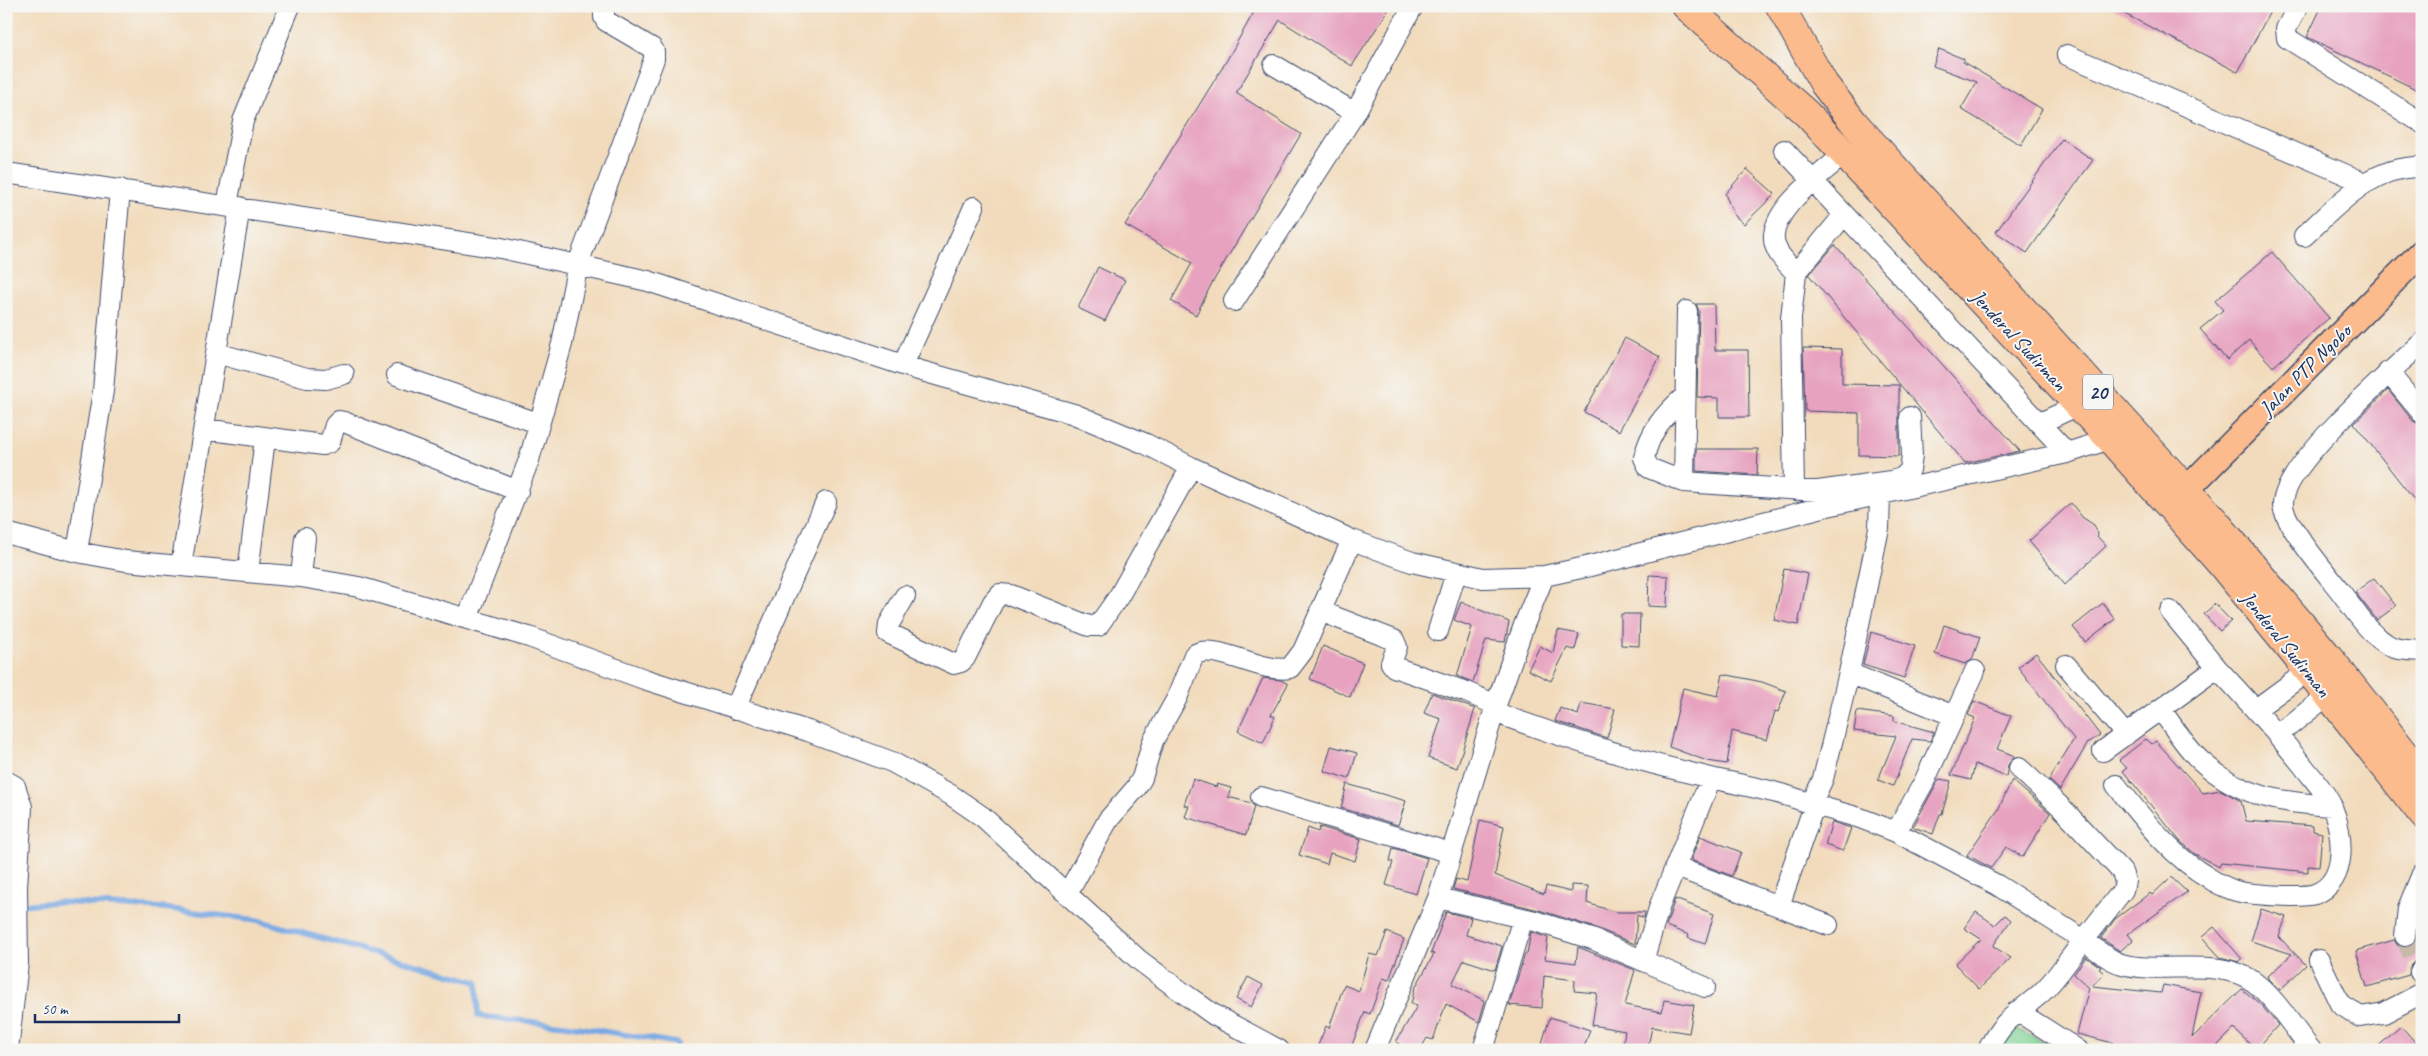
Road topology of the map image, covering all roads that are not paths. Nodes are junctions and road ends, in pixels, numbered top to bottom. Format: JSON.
{"nodes":[{"id":1,"x":290,"y":6,"type":"edge"},
{"id":2,"x":604,"y":6,"type":"edge"},
{"id":3,"x":1413,"y":6,"type":"edge"},
{"id":4,"x":1686,"y":6,"type":"edge"},
{"id":5,"x":1780,"y":6,"type":"edge"},
{"id":6,"x":2298,"y":6,"type":"edge"},
{"id":7,"x":2067,"y":56,"type":"dead end"},
{"id":8,"x":1274,"y":65,"type":"dead end"},
{"id":9,"x":1355,"y":113,"type":"junction"},
{"id":10,"x":2422,"y":123,"type":"edge"},
{"id":11,"x":1784,"y":150,"type":"dead end"},
{"id":12,"x":1845,"y":152,"type":"junction"},
{"id":13,"x":2422,"y":167,"type":"edge"},
{"id":14,"x":6,"y":173,"type":"edge"},
{"id":15,"x":1814,"y":182,"type":"junction"},
{"id":16,"x":2363,"y":182,"type":"junction"},
{"id":17,"x":120,"y":189,"type":"junction"},
{"id":18,"x":234,"y":206,"type":"junction"},
{"id":19,"x":974,"y":207,"type":"dead end"},
{"id":20,"x":1844,"y":215,"type":"junction"},
{"id":21,"x":2304,"y":236,"type":"dead end"},
{"id":22,"x":2422,"y":252,"type":"edge"},
{"id":23,"x":578,"y":264,"type":"junction"},
{"id":24,"x":1796,"y":273,"type":"junction"},
{"id":25,"x":1234,"y":302,"type":"dead end"},
{"id":26,"x":1687,"y":311,"type":"dead end"},
{"id":27,"x":2422,"y":343,"type":"edge"},
{"id":28,"x":216,"y":353,"type":"junction"},
{"id":29,"x":903,"y":365,"type":"junction"},
{"id":30,"x":2388,"y":372,"type":"junction"},
{"id":31,"x":344,"y":374,"type":"dead end"},
{"id":32,"x":397,"y":375,"type":"dead end"},
{"id":33,"x":1684,"y":397,"type":"junction"},
{"id":34,"x":2079,"y":405,"type":"junction"},
{"id":35,"x":2422,"y":413,"type":"edge"},
{"id":36,"x":1910,"y":417,"type":"dead end"},
{"id":37,"x":538,"y":423,"type":"junction"},
{"id":38,"x":2040,"y":423,"type":"junction"},
{"id":39,"x":204,"y":429,"type":"junction"},
{"id":40,"x":265,"y":439,"type":"junction"},
{"id":41,"x":2110,"y":439,"type":"junction"},
{"id":42,"x":2067,"y":453,"type":"junction"},
{"id":43,"x":1191,"y":467,"type":"junction"},
{"id":44,"x":1684,"y":482,"type":"junction"},
{"id":45,"x":2187,"y":489,"type":"junction"},
{"id":46,"x":1794,"y":490,"type":"junction"},
{"id":47,"x":518,"y":492,"type":"junction"},
{"id":48,"x":1880,"y":496,"type":"junction"},
{"id":49,"x":826,"y":502,"type":"dead end"},
{"id":50,"x":6,"y":533,"type":"edge"},
{"id":51,"x":305,"y":538,"type":"dead end"},
{"id":52,"x":1352,"y":540,"type":"junction"},
{"id":53,"x":77,"y":552,"type":"junction"},
{"id":54,"x":181,"y":566,"type":"junction"},
{"id":55,"x":248,"y":572,"type":"junction"},
{"id":56,"x":1456,"y":573,"type":"junction"},
{"id":57,"x":1544,"y":576,"type":"junction"},
{"id":58,"x":301,"y":577,"type":"junction"},
{"id":59,"x":905,"y":596,"type":"dead end"},
{"id":60,"x":1320,"y":610,"type":"junction"},
{"id":61,"x":2170,"y":611,"type":"dead end"},
{"id":62,"x":466,"y":619,"type":"junction"},
{"id":63,"x":1438,"y":631,"type":"dead end"},
{"id":64,"x":2422,"y":651,"type":"edge"},
{"id":65,"x":2066,"y":665,"type":"dead end"},
{"id":66,"x":2216,"y":668,"type":"junction"},
{"id":67,"x":1975,"y":671,"type":"dead end"},
{"id":68,"x":2308,"y":671,"type":"junction"},
{"id":69,"x":1850,"y":673,"type":"junction"},
{"id":70,"x":2328,"y":695,"type":"junction"},
{"id":71,"x":1495,"y":709,"type":"junction"},
{"id":72,"x":735,"y":710,"type":"junction"},
{"id":73,"x":2161,"y":710,"type":"junction"},
{"id":74,"x":2256,"y":710,"type":"junction"},
{"id":75,"x":1954,"y":716,"type":"junction"},
{"id":76,"x":2126,"y":735,"type":"junction"},
{"id":77,"x":2278,"y":735,"type":"junction"},
{"id":78,"x":2103,"y":751,"type":"dead end"},
{"id":79,"x":2020,"y":768,"type":"dead end"},
{"id":80,"x":2422,"y":775,"type":"edge"},
{"id":81,"x":1710,"y":778,"type":"junction"},
{"id":82,"x":6,"y":781,"type":"edge"},
{"id":83,"x":2116,"y":785,"type":"dead end"},
{"id":84,"x":1261,"y":797,"type":"dead end"},
{"id":85,"x":1813,"y":805,"type":"junction"},
{"id":86,"x":2332,"y":806,"type":"junction"},
{"id":87,"x":2422,"y":814,"type":"edge"},
{"id":88,"x":1896,"y":832,"type":"junction"},
{"id":89,"x":1451,"y":853,"type":"junction"},
{"id":90,"x":1676,"y":867,"type":"junction"},
{"id":91,"x":2422,"y":874,"type":"edge"},
{"id":92,"x":1068,"y":893,"type":"junction"},
{"id":93,"x":1438,"y":898,"type":"junction"},
{"id":94,"x":1779,"y":906,"type":"junction"},
{"id":95,"x":1523,"y":918,"type":"junction"},
{"id":96,"x":1828,"y":925,"type":"dead end"},
{"id":97,"x":2405,"y":936,"type":"tunnel mouth"},
{"id":98,"x":2084,"y":940,"type":"junction"},
{"id":99,"x":2319,"y":960,"type":"dead end"},
{"id":100,"x":1643,"y":961,"type":"junction"},
{"id":101,"x":1705,"y":987,"type":"dead end"},
{"id":102,"x":2422,"y":993,"type":"edge"},
{"id":103,"x":2017,"y":1010,"type":"junction"},
{"id":104,"x":8,"y":1050,"type":"edge"},
{"id":105,"x":1279,"y":1050,"type":"edge"},
{"id":106,"x":1375,"y":1050,"type":"edge"},
{"id":107,"x":1483,"y":1050,"type":"edge"},
{"id":108,"x":1988,"y":1050,"type":"edge"},
{"id":109,"x":2078,"y":1050,"type":"edge"},
{"id":110,"x":2310,"y":1050,"type":"edge"}],
"edges":[{"from":1,"to":18,"type":"street"},
{"from":2,"to":23,"type":"street"},
{"from":3,"to":9,"type":"street"},
{"from":4,"to":12,"type":"highway","name":"Jenderal Sudirman","number":"20"},
{"from":5,"to":45,"type":"highway","name":"Jenderal Sudirman","number":"20"},
{"from":6,"to":10,"type":"street"},
{"from":7,"to":16,"type":"street"},
{"from":8,"to":9,"type":"street"},
{"from":9,"to":25,"type":"street"},
{"from":11,"to":15,"type":"street"},
{"from":12,"to":15,"type":"street"},
{"from":12,"to":34,"type":"highway","name":"Jenderal Sudirman","number":"20"},
{"from":13,"to":16,"type":"street"},
{"from":14,"to":17,"type":"street"},
{"from":15,"to":20,"type":"street"},
{"from":15,"to":24,"type":"street"},
{"from":16,"to":21,"type":"street"},
{"from":17,"to":18,"type":"street"},
{"from":17,"to":53,"type":"street"},
{"from":18,"to":23,"type":"street"},
{"from":18,"to":28,"type":"street"},
{"from":19,"to":29,"type":"street"},
{"from":20,"to":24,"type":"street"},
{"from":20,"to":38,"type":"street"},
{"from":22,"to":45,"type":"main road","name":"Jalan PTP Ngobo"},
{"from":23,"to":29,"type":"street"},
{"from":23,"to":37,"type":"street"},
{"from":24,"to":46,"type":"street"},
{"from":26,"to":33,"type":"street"},
{"from":27,"to":30,"type":"street"},
{"from":28,"to":31,"type":"street"},
{"from":28,"to":39,"type":"street"},
{"from":29,"to":43,"type":"street"},
{"from":30,"to":35,"type":"street"},
{"from":30,"to":64,"type":"street"},
{"from":32,"to":37,"type":"street"},
{"from":33,"to":44,"type":"street"},
{"from":33,"to":44,"type":"street"},
{"from":34,"to":38,"type":"street"},
{"from":34,"to":41,"type":"highway","name":"Jenderal Sudirman","number":"20"},
{"from":36,"to":46,"type":"street"},
{"from":37,"to":47,"type":"street"},
{"from":38,"to":42,"type":"street"},
{"from":39,"to":40,"type":"street"},
{"from":39,"to":54,"type":"street"},
{"from":40,"to":47,"type":"street"},
{"from":40,"to":55,"type":"street"},
{"from":41,"to":42,"type":"street"},
{"from":41,"to":68,"type":"highway","name":"Jenderal Sudirman","number":"20"},
{"from":42,"to":48,"type":"street"},
{"from":43,"to":52,"type":"street"},
{"from":43,"to":59,"type":"street"},
{"from":44,"to":46,"type":"street"},
{"from":45,"to":80,"type":"highway","name":"Jenderal Sudirman","number":"20"},
{"from":47,"to":62,"type":"street"},
{"from":48,"to":57,"type":"street"},
{"from":48,"to":69,"type":"street"},
{"from":49,"to":72,"type":"street"},
{"from":50,"to":53,"type":"street"},
{"from":51,"to":58,"type":"street"},
{"from":52,"to":56,"type":"street"},
{"from":52,"to":60,"type":"street"},
{"from":53,"to":54,"type":"street"},
{"from":54,"to":55,"type":"street"},
{"from":55,"to":58,"type":"street"},
{"from":56,"to":57,"type":"street"},
{"from":56,"to":63,"type":"street"},
{"from":57,"to":71,"type":"street"},
{"from":58,"to":62,"type":"street"},
{"from":60,"to":71,"type":"street"},
{"from":60,"to":92,"type":"street"},
{"from":61,"to":66,"type":"street"},
{"from":62,"to":72,"type":"street"},
{"from":65,"to":76,"type":"street"},
{"from":66,"to":73,"type":"street"},
{"from":66,"to":74,"type":"street"},
{"from":67,"to":75,"type":"street"},
{"from":68,"to":70,"type":"highway","name":"Jenderal Sudirman","number":"20"},
{"from":68,"to":74,"type":"street"},
{"from":69,"to":75,"type":"street"},
{"from":69,"to":85,"type":"street"},
{"from":70,"to":77,"type":"street"},
{"from":70,"to":87,"type":"highway","name":"Jenderal Sudirman","number":"20"},
{"from":71,"to":81,"type":"street"},
{"from":71,"to":89,"type":"street"},
{"from":72,"to":92,"type":"street"},
{"from":73,"to":76,"type":"street"},
{"from":73,"to":86,"type":"street"},
{"from":74,"to":77,"type":"street"},
{"from":75,"to":88,"type":"street"},
{"from":76,"to":78,"type":"street"},
{"from":77,"to":86,"type":"street"},
{"from":79,"to":98,"type":"street"},
{"from":81,"to":85,"type":"street"},
{"from":81,"to":90,"type":"street"},
{"from":82,"to":104,"type":"street"},
{"from":83,"to":86,"type":"street"},
{"from":84,"to":89,"type":"street"},
{"from":85,"to":88,"type":"street"},
{"from":85,"to":94,"type":"street"},
{"from":88,"to":98,"type":"street"},
{"from":89,"to":93,"type":"street"},
{"from":90,"to":94,"type":"street"},
{"from":90,"to":100,"type":"street"},
{"from":91,"to":97,"type":"street"},
{"from":92,"to":105,"type":"street"},
{"from":93,"to":95,"type":"street"},
{"from":93,"to":106,"type":"street"},
{"from":94,"to":96,"type":"street"},
{"from":95,"to":100,"type":"street"},
{"from":95,"to":107,"type":"street"},
{"from":98,"to":103,"type":"street"},
{"from":98,"to":110,"type":"street"},
{"from":99,"to":102,"type":"street"},
{"from":100,"to":101,"type":"street"},
{"from":103,"to":108,"type":"street"},
{"from":103,"to":109,"type":"street"}]}
